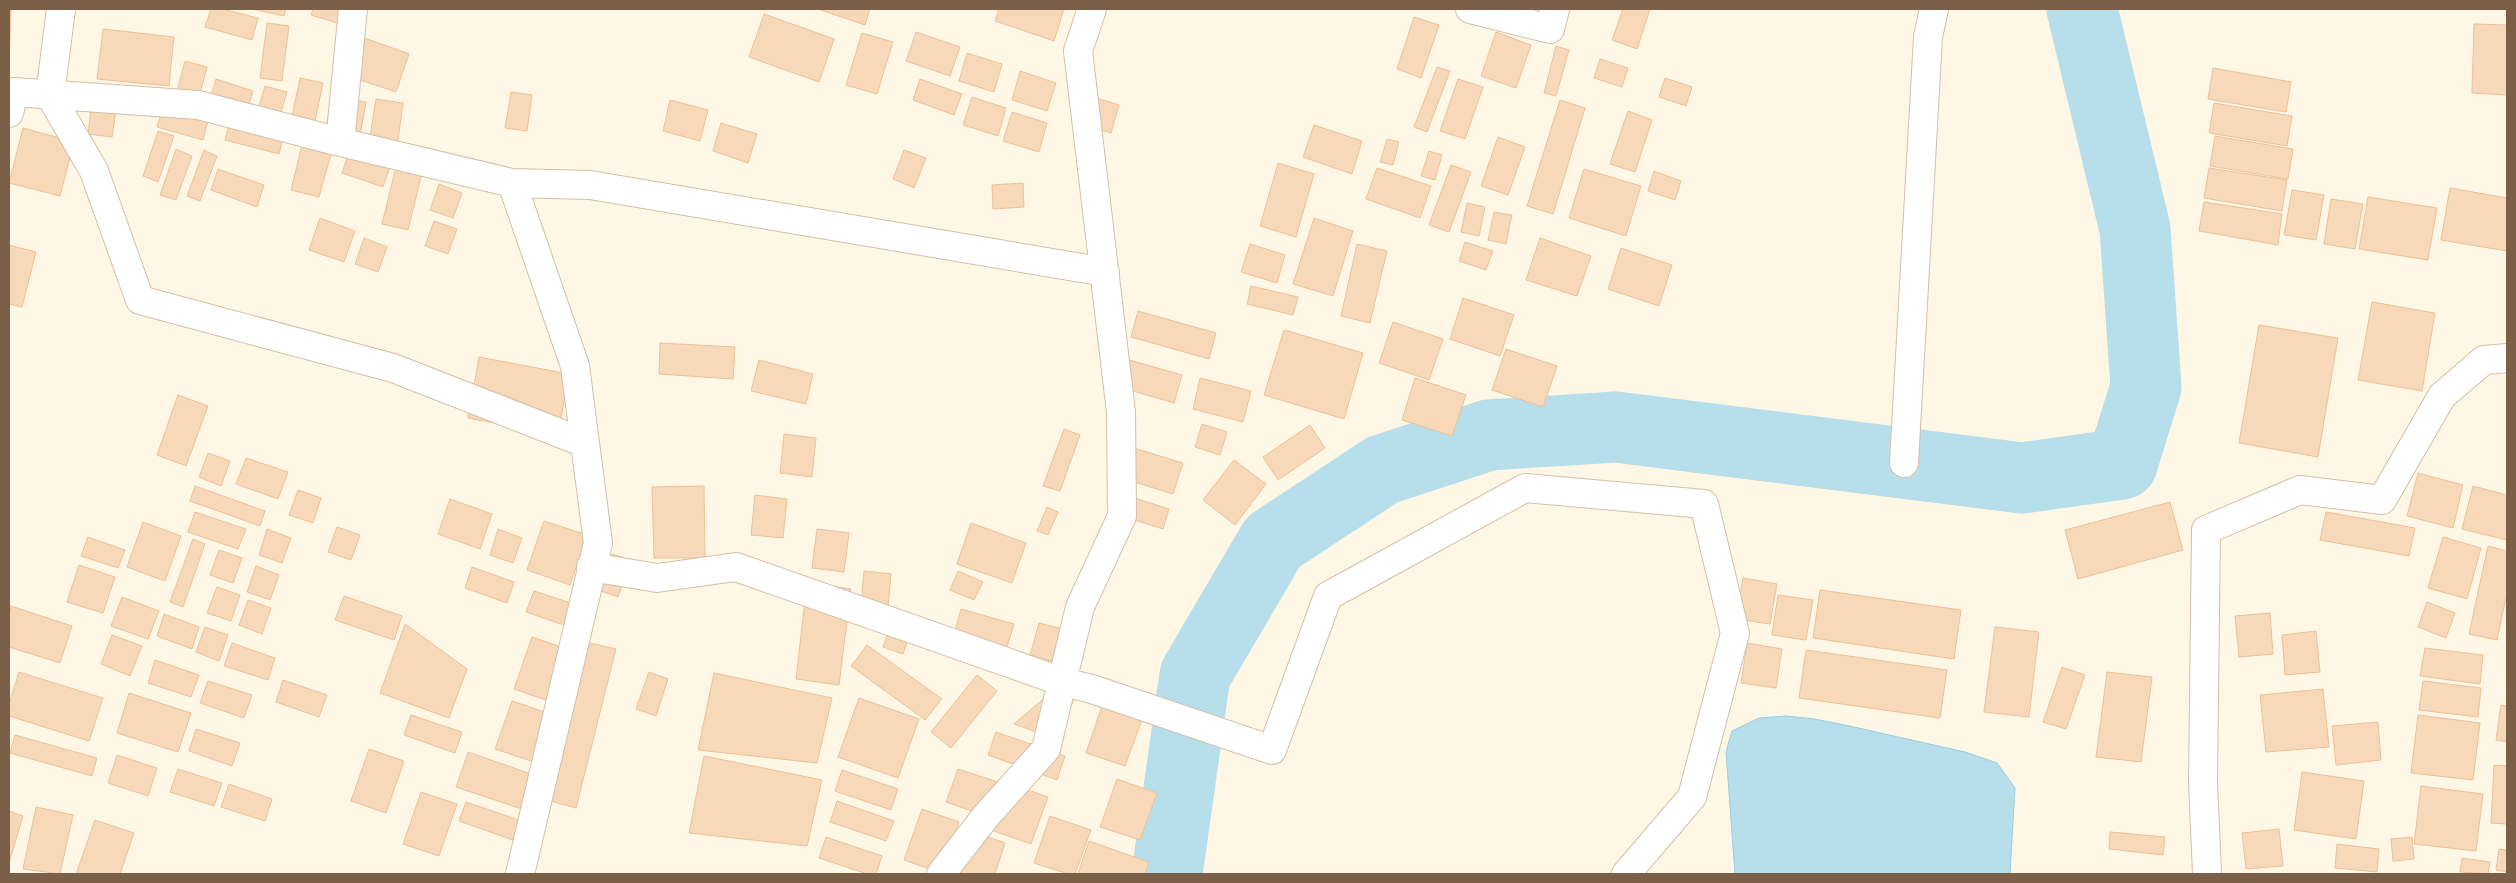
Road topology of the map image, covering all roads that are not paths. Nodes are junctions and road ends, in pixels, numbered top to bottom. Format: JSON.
{"nodes":[{"id":1,"x":61,"y":9,"type":"edge"},
{"id":2,"x":354,"y":9,"type":"edge"},
{"id":3,"x":1092,"y":9,"type":"edge"},
{"id":4,"x":1470,"y":9,"type":"edge"},
{"id":5,"x":1555,"y":9,"type":"edge"},
{"id":6,"x":1934,"y":9,"type":"edge"},
{"id":7,"x":50,"y":95,"type":"junction"},
{"id":8,"x":9,"y":112,"type":"edge"},
{"id":9,"x":340,"y":142,"type":"junction"},
{"id":10,"x":512,"y":183,"type":"junction"},
{"id":11,"x":1106,"y":272,"type":"junction"},
{"id":12,"x":2507,"y":358,"type":"edge"},
{"id":13,"x":585,"y":443,"type":"junction"},
{"id":14,"x":1904,"y":463,"type":"dead end"},
{"id":15,"x":591,"y":568,"type":"junction"},
{"id":16,"x":1064,"y":682,"type":"junction"},
{"id":17,"x":520,"y":874,"type":"edge"},
{"id":18,"x":941,"y":874,"type":"edge"},
{"id":19,"x":1626,"y":874,"type":"edge"},
{"id":20,"x":2208,"y":874,"type":"edge"}],
"edges":[{"from":1,"to":7,"type":"street"},
{"from":2,"to":9,"type":"street"},
{"from":3,"to":11,"type":"street"},
{"from":4,"to":5,"type":"street"},
{"from":6,"to":14,"type":"street"},
{"from":7,"to":8,"type":"street"},
{"from":7,"to":9,"type":"street"},
{"from":7,"to":13,"type":"street"},
{"from":9,"to":10,"type":"street"},
{"from":10,"to":11,"type":"street"},
{"from":10,"to":13,"type":"street"},
{"from":11,"to":16,"type":"street"},
{"from":12,"to":20,"type":"street"},
{"from":13,"to":15,"type":"street"},
{"from":15,"to":16,"type":"street"},
{"from":15,"to":17,"type":"street"},
{"from":16,"to":18,"type":"street"},
{"from":16,"to":19,"type":"street"}]}
